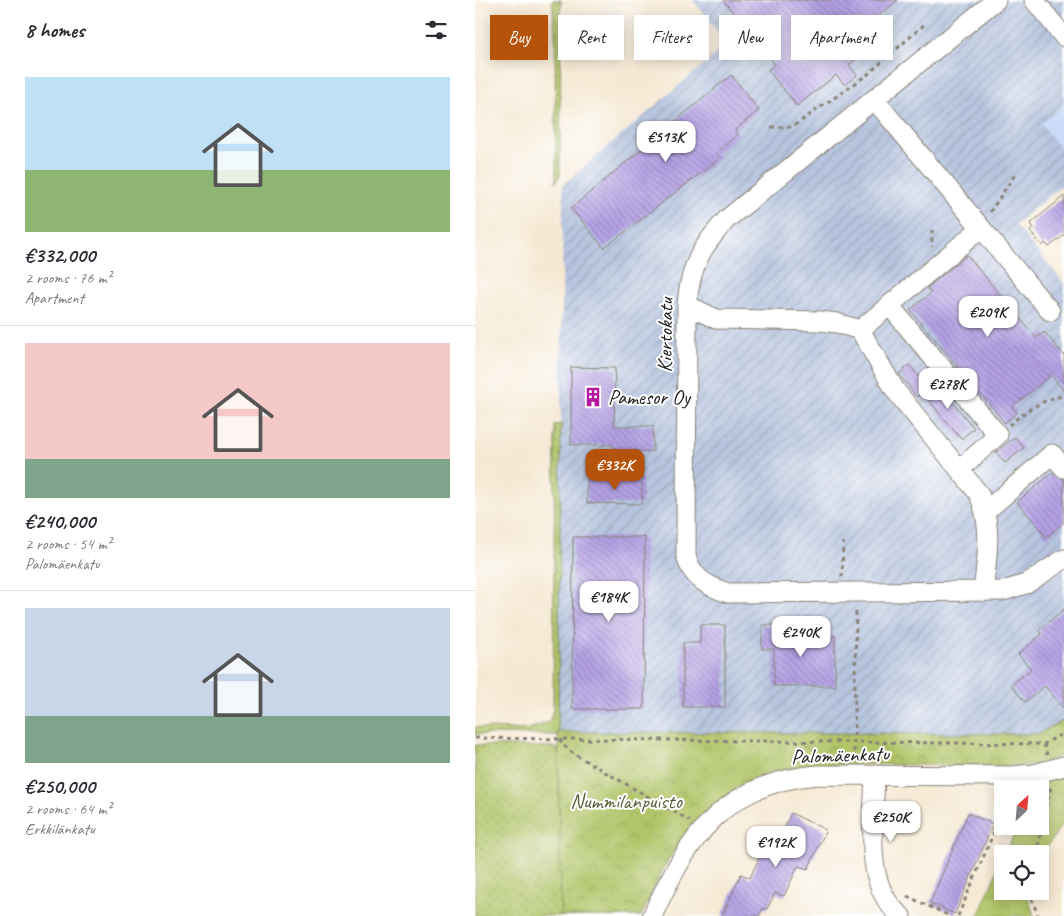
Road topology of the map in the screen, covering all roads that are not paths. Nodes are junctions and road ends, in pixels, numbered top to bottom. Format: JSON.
{"nodes":[{"id":1,"x":996,"y":0,"type":"edge"},
{"id":2,"x":1034,"y":0,"type":"edge"},
{"id":3,"x":1064,"y":37,"type":"edge"},
{"id":4,"x":874,"y":99,"type":"junction"},
{"id":5,"x":981,"y":228,"type":"junction"},
{"id":6,"x":687,"y":305,"type":"junction"},
{"id":7,"x":889,"y":305,"type":"junction"},
{"id":8,"x":1050,"y":311,"type":"dead end"},
{"id":9,"x":860,"y":330,"type":"junction"},
{"id":10,"x":1064,"y":468,"type":"edge"},
{"id":11,"x":960,"y":469,"type":"junction"},
{"id":12,"x":986,"y":511,"type":"junction"},
{"id":13,"x":1064,"y":559,"type":"edge"},
{"id":14,"x":983,"y":592,"type":"junction"},
{"id":15,"x":1058,"y":768,"type":"edge"},
{"id":16,"x":875,"y":776,"type":"junction"},
{"id":17,"x":652,"y":916,"type":"edge"},
{"id":18,"x":901,"y":916,"type":"edge"}],
"edges":[{"from":1,"to":4,"type":"street","name":"Kiertokatu"},
{"from":2,"to":3,"type":"street"},
{"from":4,"to":5,"type":"street"},
{"from":4,"to":6,"type":"street","name":"Kiertokatu"},
{"from":5,"to":7,"type":"street"},
{"from":5,"to":8,"type":"street"},
{"from":6,"to":9,"type":"street"},
{"from":6,"to":14,"type":"street","name":"Kiertokatu"},
{"from":7,"to":9,"type":"street"},
{"from":7,"to":11,"type":"street"},
{"from":9,"to":11,"type":"street"},
{"from":10,"to":12,"type":"street"},
{"from":11,"to":12,"type":"street"},
{"from":12,"to":14,"type":"street"},
{"from":13,"to":14,"type":"street","name":"Kiertokatu"},
{"from":15,"to":16,"type":"street","name":"Palomäenkatu"},
{"from":16,"to":17,"type":"street","name":"Palomäenkatu"},
{"from":16,"to":18,"type":"street"}]}
